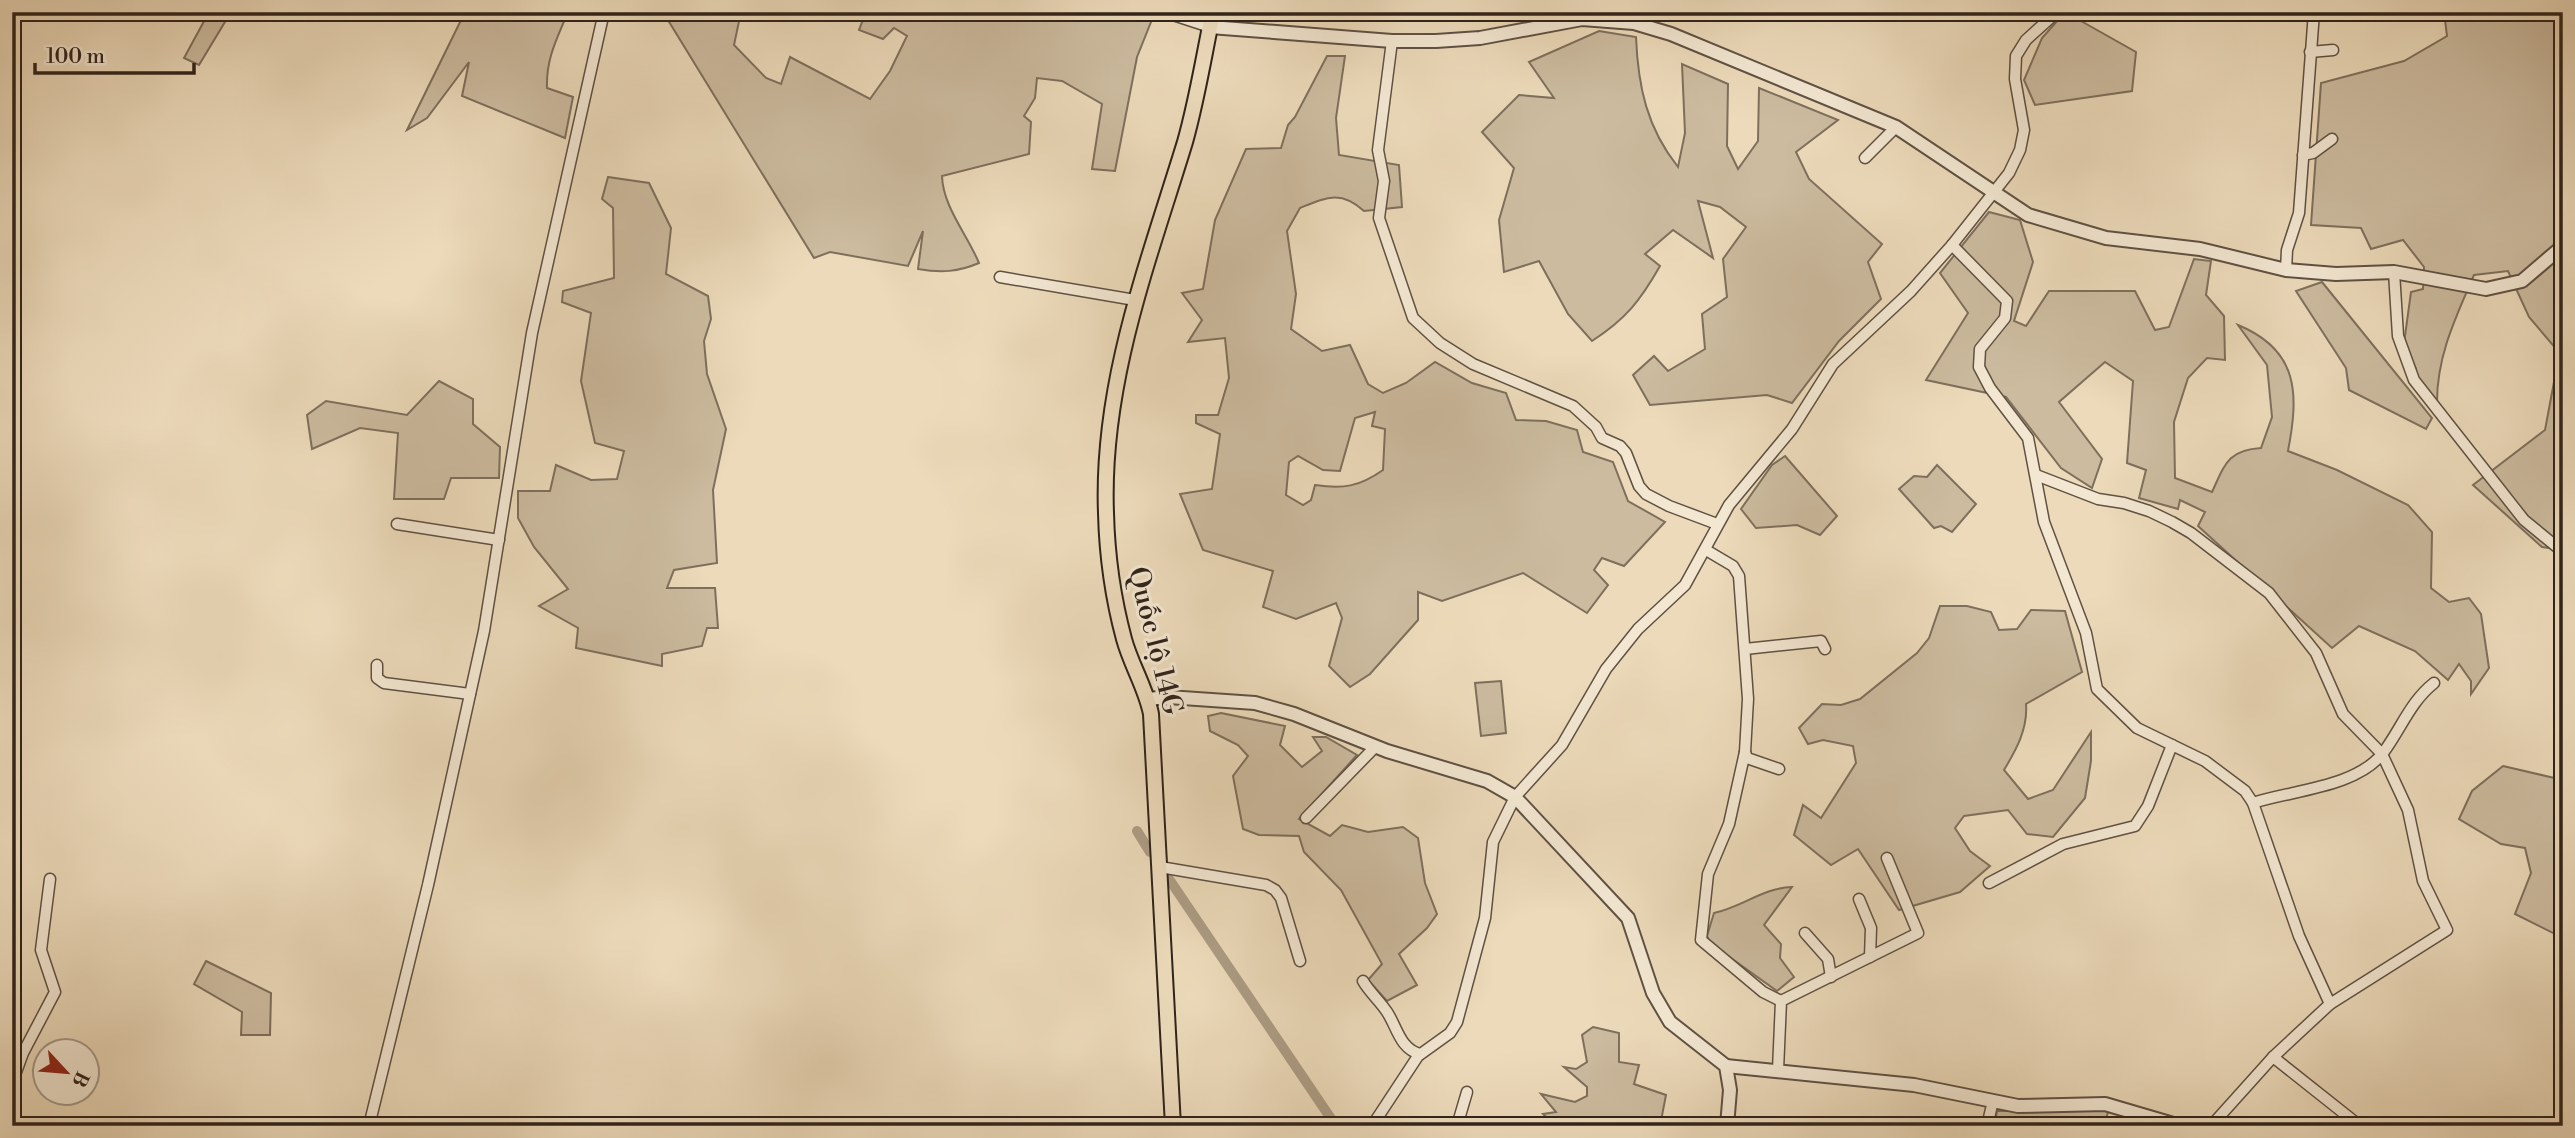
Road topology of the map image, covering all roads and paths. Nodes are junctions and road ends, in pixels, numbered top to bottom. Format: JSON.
{"nodes":[{"id":1,"x":604,"y":12,"type":"edge"},
{"id":2,"x":1164,"y":12,"type":"edge"},
{"id":3,"x":2057,"y":12,"type":"edge"},
{"id":4,"x":2314,"y":12,"type":"edge"},
{"id":5,"x":1584,"y":15,"type":"edge"},
{"id":6,"x":1212,"y":20,"type":"edge"},
{"id":7,"x":1392,"y":41,"type":"junction"},
{"id":8,"x":2333,"y":50,"type":"dead end"},
{"id":9,"x":2310,"y":52,"type":"junction"},
{"id":10,"x":1896,"y":127,"type":"junction"},
{"id":11,"x":2332,"y":139,"type":"dead end"},
{"id":12,"x":2303,"y":155,"type":"junction"},
{"id":13,"x":1865,"y":158,"type":"dead end"},
{"id":14,"x":1994,"y":192,"type":"junction"},
{"id":15,"x":1952,"y":245,"type":"junction"},
{"id":16,"x":2563,"y":246,"type":"edge"},
{"id":17,"x":2286,"y":270,"type":"junction"},
{"id":18,"x":2394,"y":272,"type":"junction"},
{"id":19,"x":1000,"y":277,"type":"dead end"},
{"id":20,"x":1135,"y":300,"type":"junction"},
{"id":21,"x":2036,"y":475,"type":"junction"},
{"id":22,"x":397,"y":524,"type":"dead end"},
{"id":23,"x":1717,"y":524,"type":"junction"},
{"id":24,"x":499,"y":540,"type":"junction"},
{"id":25,"x":1706,"y":550,"type":"junction"},
{"id":26,"x":2563,"y":552,"type":"edge"},
{"id":27,"x":1745,"y":649,"type":"junction"},
{"id":28,"x":1825,"y":649,"type":"dead end"},
{"id":29,"x":377,"y":665,"type":"dead end"},
{"id":30,"x":2434,"y":683,"type":"dead end"},
{"id":31,"x":470,"y":694,"type":"junction"},
{"id":32,"x":1148,"y":699,"type":"junction"},
{"id":33,"x":2172,"y":745,"type":"junction"},
{"id":34,"x":1376,"y":747,"type":"junction"},
{"id":35,"x":1745,"y":752,"type":"junction"},
{"id":36,"x":2382,"y":754,"type":"junction"},
{"id":37,"x":1779,"y":769,"type":"dead end"},
{"id":38,"x":1515,"y":797,"type":"junction"},
{"id":39,"x":2253,"y":803,"type":"junction"},
{"id":40,"x":1306,"y":818,"type":"dead end"},
{"id":41,"x":1888,"y":858,"type":"dead end"},
{"id":42,"x":1160,"y":867,"type":"junction"},
{"id":43,"x":50,"y":879,"type":"dead end"},
{"id":44,"x":1989,"y":883,"type":"dead end"},
{"id":45,"x":1859,"y":899,"type":"dead end"},
{"id":46,"x":1805,"y":933,"type":"dead end"},
{"id":47,"x":1870,"y":957,"type":"junction"},
{"id":48,"x":1300,"y":961,"type":"dead end"},
{"id":49,"x":1831,"y":977,"type":"junction"},
{"id":50,"x":1363,"y":981,"type":"dead end"},
{"id":51,"x":1780,"y":1001,"type":"junction"},
{"id":52,"x":2330,"y":1004,"type":"junction"},
{"id":53,"x":1420,"y":1054,"type":"junction"},
{"id":54,"x":2273,"y":1057,"type":"junction"},
{"id":55,"x":1726,"y":1066,"type":"junction"},
{"id":56,"x":1778,"y":1070,"type":"junction"},
{"id":57,"x":12,"y":1083,"type":"edge"},
{"id":58,"x":1467,"y":1092,"type":"dead end"},
{"id":59,"x":1993,"y":1101,"type":"junction"},
{"id":60,"x":2139,"y":1114,"type":"junction"},
{"id":61,"x":369,"y":1126,"type":"edge"},
{"id":62,"x":1173,"y":1126,"type":"edge"},
{"id":63,"x":1372,"y":1126,"type":"edge"},
{"id":64,"x":1457,"y":1126,"type":"edge"},
{"id":65,"x":1727,"y":1126,"type":"edge"},
{"id":66,"x":1987,"y":1126,"type":"edge"},
{"id":67,"x":2147,"y":1126,"type":"edge"},
{"id":68,"x":2180,"y":1126,"type":"edge"},
{"id":69,"x":2211,"y":1126,"type":"edge"},
{"id":70,"x":2360,"y":1126,"type":"edge"}],
"edges":[{"from":1,"to":24,"type":"street"},
{"from":2,"to":6,"type":"street"},
{"from":3,"to":14,"type":"street"},
{"from":4,"to":9,"type":"street"},
{"from":5,"to":7,"type":"street"},
{"from":5,"to":10,"type":"street"},
{"from":6,"to":7,"type":"street"},
{"from":6,"to":20,"type":"main road","name":"Quốc lộ 14G"},
{"from":7,"to":23,"type":"street"},
{"from":8,"to":9,"type":"street"},
{"from":9,"to":12,"type":"street"},
{"from":10,"to":13,"type":"street"},
{"from":10,"to":14,"type":"street"},
{"from":11,"to":12,"type":"street"},
{"from":12,"to":17,"type":"street"},
{"from":14,"to":15,"type":"street"},
{"from":14,"to":17,"type":"street"},
{"from":15,"to":21,"type":"street"},
{"from":15,"to":23,"type":"street"},
{"from":16,"to":18,"type":"street"},
{"from":17,"to":18,"type":"street"},
{"from":18,"to":26,"type":"street"},
{"from":19,"to":20,"type":"street"},
{"from":20,"to":32,"type":"main road","name":"Quốc lộ 14G"},
{"from":21,"to":33,"type":"street"},
{"from":21,"to":36,"type":"street"},
{"from":22,"to":24,"type":"street"},
{"from":23,"to":25,"type":"street"},
{"from":24,"to":31,"type":"street"},
{"from":25,"to":27,"type":"street"},
{"from":25,"to":38,"type":"street"},
{"from":27,"to":28,"type":"street"},
{"from":27,"to":35,"type":"street"},
{"from":29,"to":31,"type":"street"},
{"from":30,"to":36,"type":"street"},
{"from":31,"to":61,"type":"street"},
{"from":32,"to":34,"type":"street"},
{"from":32,"to":42,"type":"main road","name":"Quốc lộ 14G"},
{"from":33,"to":39,"type":"street"},
{"from":33,"to":44,"type":"street"},
{"from":34,"to":38,"type":"street"},
{"from":34,"to":40,"type":"street"},
{"from":35,"to":37,"type":"street"},
{"from":35,"to":51,"type":"street"},
{"from":36,"to":39,"type":"street"},
{"from":36,"to":52,"type":"street"},
{"from":38,"to":53,"type":"street"},
{"from":38,"to":55,"type":"street"},
{"from":39,"to":52,"type":"street"},
{"from":41,"to":47,"type":"street"},
{"from":42,"to":48,"type":"street"},
{"from":42,"to":62,"type":"main road","name":"Quốc lộ 14G"},
{"from":43,"to":57,"type":"street"},
{"from":45,"to":47,"type":"street"},
{"from":46,"to":49,"type":"street"},
{"from":47,"to":49,"type":"street"},
{"from":49,"to":51,"type":"street"},
{"from":50,"to":53,"type":"street"},
{"from":51,"to":56,"type":"street"},
{"from":52,"to":54,"type":"street"},
{"from":53,"to":63,"type":"street"},
{"from":54,"to":69,"type":"street"},
{"from":54,"to":70,"type":"street"},
{"from":55,"to":56,"type":"street"},
{"from":55,"to":65,"type":"street"},
{"from":56,"to":59,"type":"street"},
{"from":58,"to":64,"type":"street"},
{"from":59,"to":60,"type":"street"},
{"from":59,"to":66,"type":"street"},
{"from":60,"to":67,"type":"street"},
{"from":60,"to":68,"type":"street"}]}
